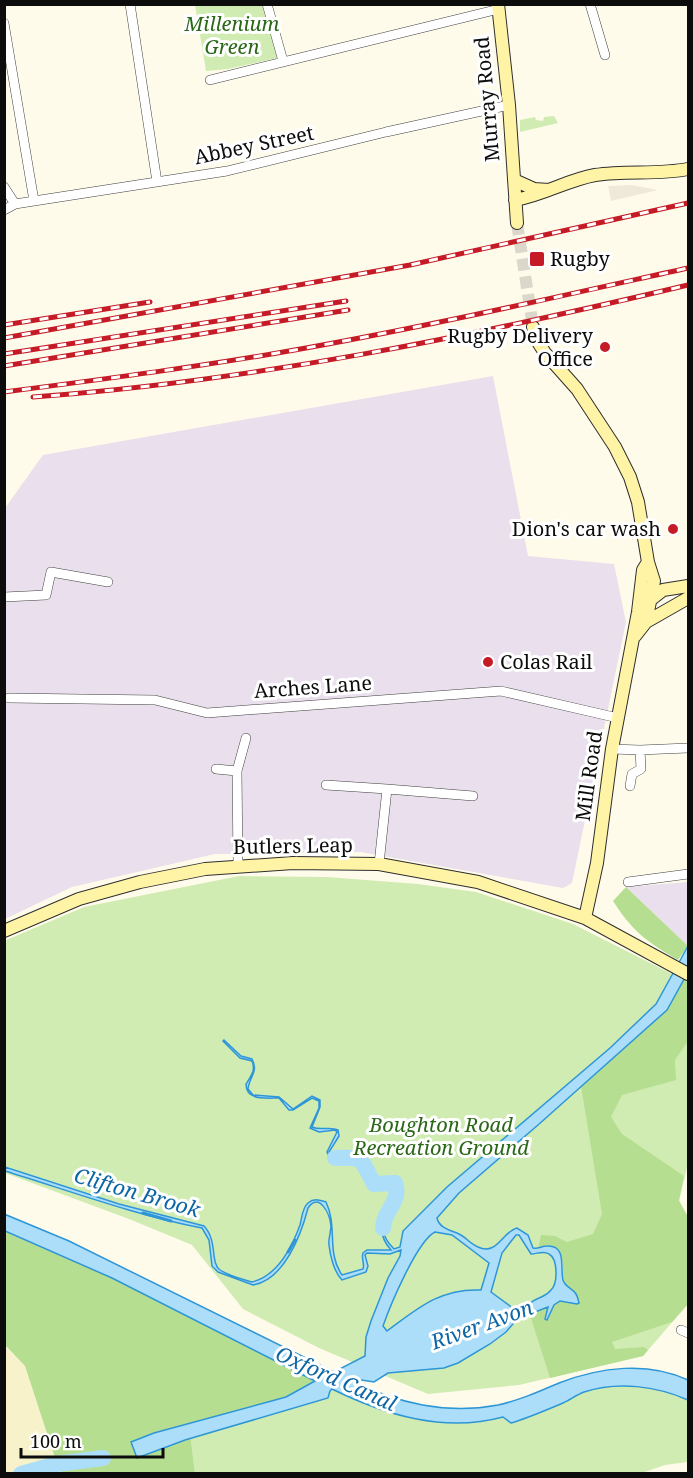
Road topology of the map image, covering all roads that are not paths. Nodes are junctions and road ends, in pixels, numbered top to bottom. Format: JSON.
{"nodes":[{"id":1,"x":130,"y":4,"type":"edge"},
{"id":2,"x":267,"y":4,"type":"edge"},
{"id":3,"x":590,"y":4,"type":"edge"},
{"id":4,"x":499,"y":7,"type":"edge"},
{"id":5,"x":4,"y":23,"type":"edge"},
{"id":6,"x":605,"y":55,"type":"dead end"},
{"id":7,"x":283,"y":62,"type":"junction"},
{"id":8,"x":210,"y":80,"type":"dead end"},
{"id":9,"x":509,"y":105,"type":"junction"},
{"id":10,"x":688,"y":169,"type":"edge"},
{"id":11,"x":157,"y":182,"type":"junction"},
{"id":12,"x":4,"y":187,"type":"edge"},
{"id":13,"x":515,"y":190,"type":"junction"},
{"id":14,"x":550,"y":190,"type":"junction"},
{"id":15,"x":34,"y":201,"type":"junction"},
{"id":16,"x":15,"y":204,"type":"junction"},
{"id":17,"x":4,"y":210,"type":"edge"},
{"id":18,"x":517,"y":223,"type":"tunnel mouth"},
{"id":19,"x":533,"y":327,"type":"tunnel mouth"},
{"id":20,"x":648,"y":562,"type":"junction"},
{"id":21,"x":108,"y":582,"type":"dead end"},
{"id":22,"x":659,"y":586,"type":"junction"},
{"id":23,"x":688,"y":586,"type":"edge"},
{"id":24,"x":646,"y":596,"type":"junction"},
{"id":25,"x":4,"y":597,"type":"edge"},
{"id":26,"x":685,"y":599,"type":"edge"},
{"id":27,"x":641,"y":619,"type":"junction"},
{"id":28,"x":9,"y":698,"type":"dead end"},
{"id":29,"x":618,"y":718,"type":"junction"},
{"id":30,"x":246,"y":738,"type":"dead end"},
{"id":31,"x":688,"y":747,"type":"edge"},
{"id":32,"x":612,"y":749,"type":"junction"},
{"id":33,"x":640,"y":750,"type":"junction"},
{"id":34,"x":216,"y":770,"type":"dead end"},
{"id":35,"x":237,"y":771,"type":"junction"},
{"id":36,"x":326,"y":785,"type":"dead end"},
{"id":37,"x":630,"y":786,"type":"dead end"},
{"id":38,"x":387,"y":789,"type":"junction"},
{"id":39,"x":473,"y":796,"type":"dead end"},
{"id":40,"x":379,"y":864,"type":"junction"},
{"id":41,"x":238,"y":866,"type":"junction"},
{"id":42,"x":688,"y":874,"type":"edge"},
{"id":43,"x":628,"y":882,"type":"dead end"},
{"id":44,"x":585,"y":918,"type":"junction"},
{"id":45,"x":4,"y":931,"type":"edge"},
{"id":46,"x":688,"y":974,"type":"edge"}],
"edges":[{"from":1,"to":11,"type":"street"},
{"from":2,"to":7,"type":"street"},
{"from":3,"to":6,"type":"street"},
{"from":4,"to":7,"type":"street"},
{"from":4,"to":9,"type":"street","name":"Murray Road"},
{"from":5,"to":15,"type":"street"},
{"from":7,"to":8,"type":"street"},
{"from":9,"to":11,"type":"street","name":"Abbey Street"},
{"from":9,"to":13,"type":"street","name":"Murray Road"},
{"from":10,"to":14,"type":"street"},
{"from":11,"to":15,"type":"street","name":"Abbey Street"},
{"from":12,"to":16,"type":"street"},
{"from":13,"to":14,"type":"street"},
{"from":13,"to":14,"type":"street"},
{"from":13,"to":18,"type":"street"},
{"from":15,"to":16,"type":"street","name":"Abbey Street"},
{"from":16,"to":17,"type":"street","name":"Abbey Street"},
{"from":19,"to":20,"type":"street"},
{"from":20,"to":22,"type":"street"},
{"from":20,"to":24,"type":"street"},
{"from":21,"to":25,"type":"street"},
{"from":22,"to":23,"type":"street"},
{"from":22,"to":24,"type":"street"},
{"from":24,"to":26,"type":"street"},
{"from":24,"to":27,"type":"street"},
{"from":26,"to":27,"type":"street"},
{"from":27,"to":29,"type":"street","name":"Mill Road"},
{"from":28,"to":29,"type":"street","name":"Arches Lane"},
{"from":29,"to":32,"type":"street","name":"Mill Road"},
{"from":30,"to":35,"type":"street"},
{"from":31,"to":33,"type":"street"},
{"from":32,"to":33,"type":"street"},
{"from":32,"to":44,"type":"street","name":"Mill Road"},
{"from":33,"to":37,"type":"street"},
{"from":34,"to":35,"type":"street"},
{"from":35,"to":41,"type":"street"},
{"from":36,"to":38,"type":"street"},
{"from":38,"to":39,"type":"street"},
{"from":38,"to":40,"type":"street"},
{"from":40,"to":41,"type":"street","name":"Butlers Leap"},
{"from":40,"to":44,"type":"street","name":"Butlers Leap"},
{"from":41,"to":45,"type":"street","name":"Butlers Leap"},
{"from":42,"to":43,"type":"street"},
{"from":44,"to":46,"type":"street","name":"Butlers Leap"}]}
